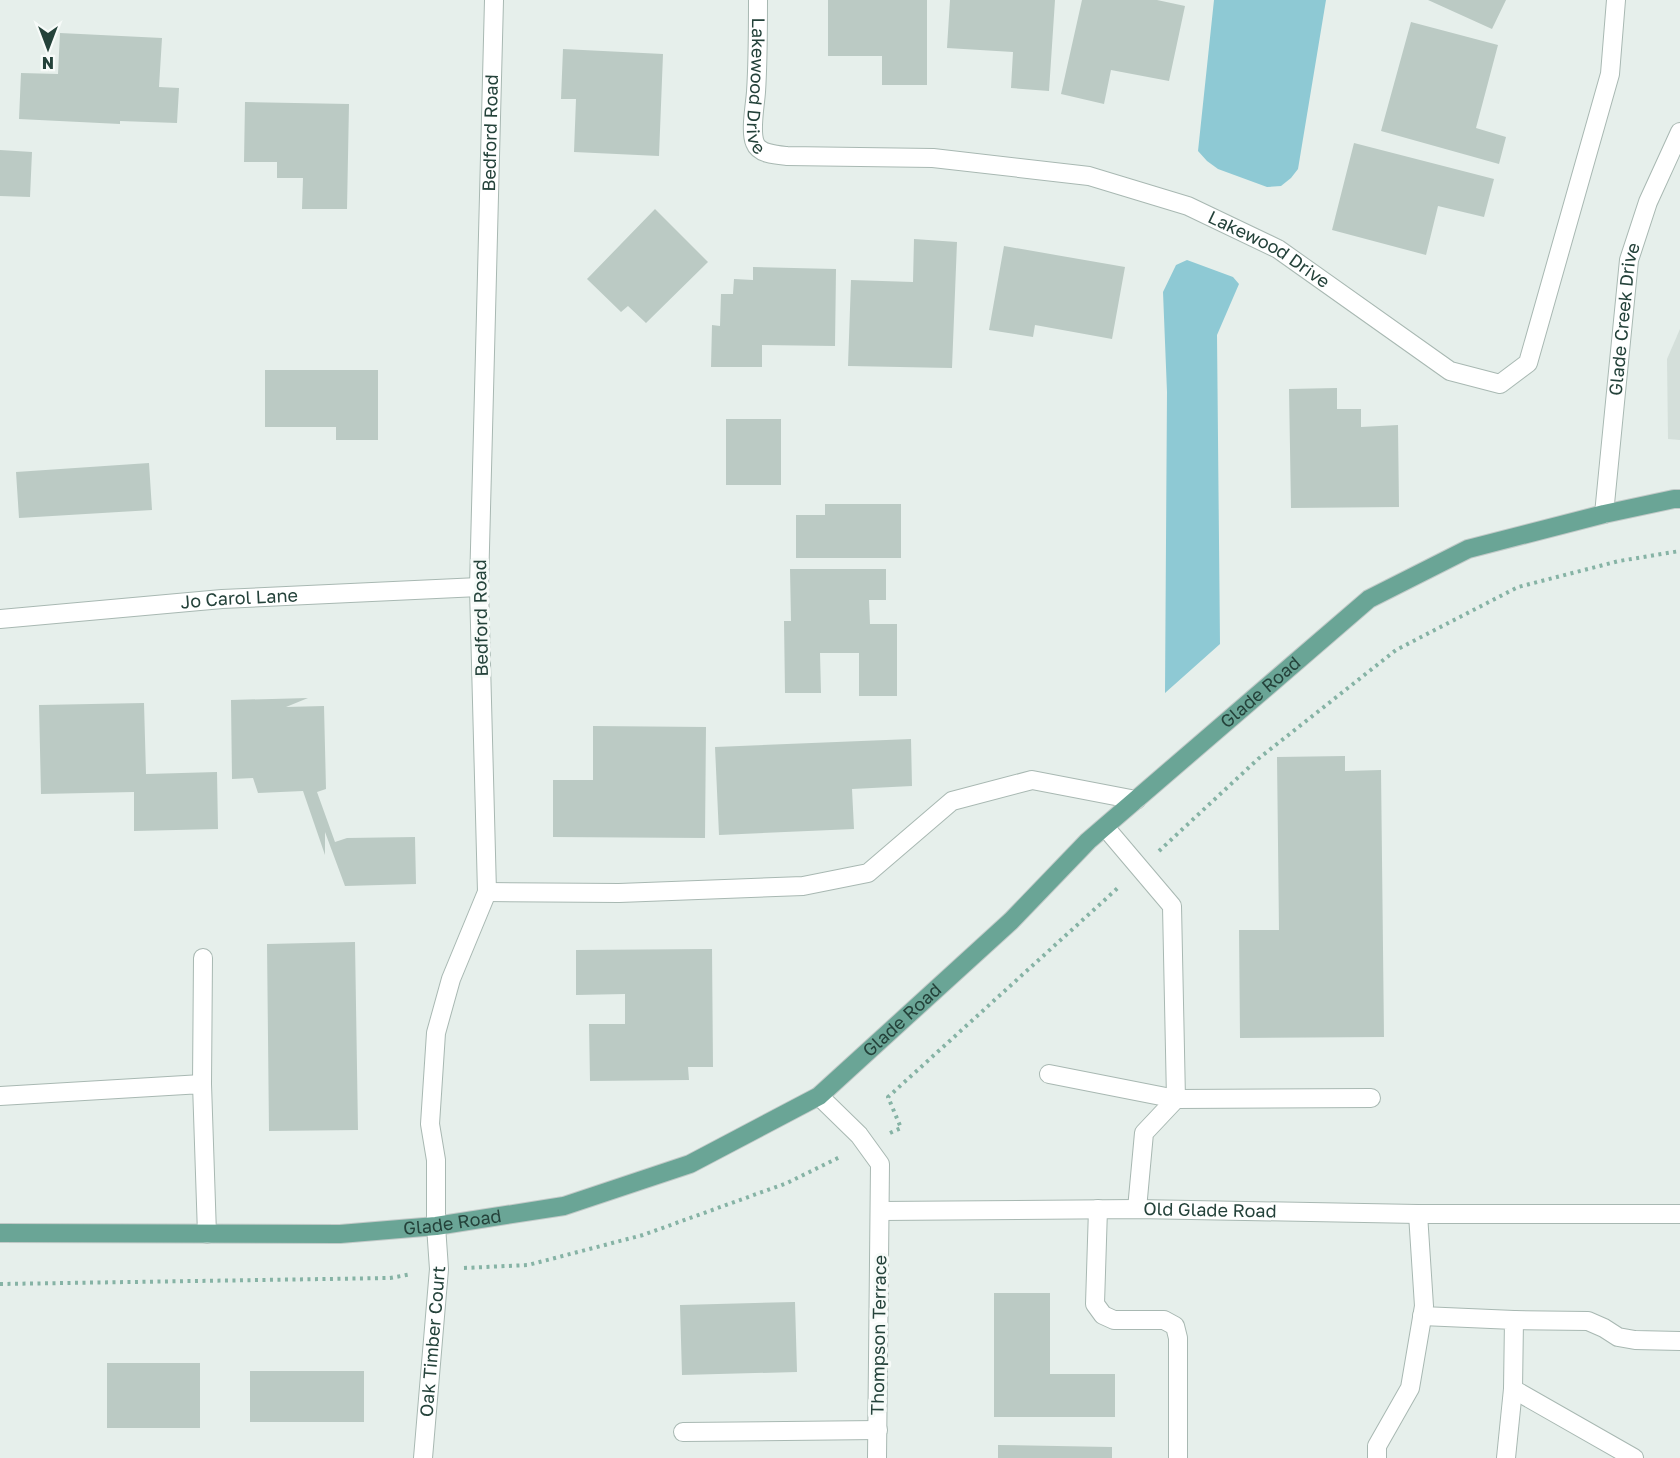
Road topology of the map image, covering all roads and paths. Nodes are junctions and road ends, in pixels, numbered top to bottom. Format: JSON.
{"nodes":[{"id":1,"x":494,"y":0,"type":"edge"},
{"id":2,"x":758,"y":0,"type":"edge"},
{"id":3,"x":1616,"y":0,"type":"edge"},
{"id":4,"x":1680,"y":132,"type":"edge"},
{"id":5,"x":1680,"y":500,"type":"edge"},
{"id":6,"x":1604,"y":514,"type":"junction"},
{"id":7,"x":479,"y":588,"type":"junction"},
{"id":8,"x":0,"y":620,"type":"edge"},
{"id":9,"x":1137,"y":800,"type":"junction"},
{"id":10,"x":1105,"y":827,"type":"junction"},
{"id":11,"x":487,"y":892,"type":"junction"},
{"id":12,"x":203,"y":958,"type":"dead end"},
{"id":13,"x":1049,"y":1074,"type":"dead end"},
{"id":14,"x":202,"y":1084,"type":"junction"},
{"id":15,"x":0,"y":1096,"type":"edge"},
{"id":16,"x":819,"y":1096,"type":"junction"},
{"id":17,"x":1371,"y":1098,"type":"dead end"},
{"id":18,"x":1176,"y":1099,"type":"junction"},
{"id":19,"x":1098,"y":1209,"type":"junction"},
{"id":20,"x":1137,"y":1209,"type":"junction"},
{"id":21,"x":880,"y":1211,"type":"junction"},
{"id":22,"x":1418,"y":1214,"type":"junction"},
{"id":23,"x":1680,"y":1214,"type":"edge"},
{"id":24,"x":436,"y":1226,"type":"junction"},
{"id":25,"x":0,"y":1233,"type":"edge"},
{"id":26,"x":207,"y":1234,"type":"junction"},
{"id":27,"x":1422,"y":1316,"type":"junction"},
{"id":28,"x":1514,"y":1320,"type":"junction"},
{"id":29,"x":1680,"y":1341,"type":"edge"},
{"id":30,"x":1513,"y":1389,"type":"junction"},
{"id":31,"x":878,"y":1431,"type":"junction"},
{"id":32,"x":683,"y":1432,"type":"dead end"},
{"id":33,"x":423,"y":1458,"type":"edge"},
{"id":34,"x":878,"y":1458,"type":"edge"},
{"id":35,"x":1178,"y":1458,"type":"edge"},
{"id":36,"x":1377,"y":1458,"type":"edge"},
{"id":37,"x":1506,"y":1458,"type":"edge"},
{"id":38,"x":1634,"y":1458,"type":"edge"}],
"edges":[{"from":1,"to":7,"type":"street","name":"Bedford Road"},
{"from":2,"to":3,"type":"street","name":"Lakewood Drive"},
{"from":4,"to":6,"type":"street","name":"Glade Creek Drive"},
{"from":5,"to":6,"type":"main road","name":"Glade Road"},
{"from":6,"to":9,"type":"main road","name":"Glade Road"},
{"from":7,"to":8,"type":"street","name":"Jo Carol Lane"},
{"from":7,"to":11,"type":"street","name":"Bedford Road"},
{"from":9,"to":10,"type":"main road","name":"Glade Road"},
{"from":9,"to":11,"type":"street"},
{"from":10,"to":16,"type":"main road","name":"Glade Road"},
{"from":10,"to":18,"type":"street"},
{"from":11,"to":24,"type":"street","name":"Bedford Road"},
{"from":12,"to":14,"type":"street"},
{"from":13,"to":18,"type":"street"},
{"from":14,"to":15,"type":"street"},
{"from":14,"to":26,"type":"street"},
{"from":16,"to":21,"type":"street"},
{"from":16,"to":24,"type":"main road","name":"Glade Road"},
{"from":17,"to":18,"type":"street"},
{"from":18,"to":20,"type":"street"},
{"from":19,"to":20,"type":"street","name":"Old Glade Road"},
{"from":19,"to":21,"type":"street","name":"Old Glade Road"},
{"from":19,"to":35,"type":"street"},
{"from":20,"to":22,"type":"street","name":"Old Glade Road"},
{"from":21,"to":31,"type":"street","name":"Thompson Terrace"},
{"from":22,"to":23,"type":"street","name":"Old Glade Road"},
{"from":22,"to":27,"type":"street"},
{"from":24,"to":26,"type":"main road","name":"Glade Road"},
{"from":24,"to":33,"type":"street","name":"Oak Timber Court"},
{"from":25,"to":26,"type":"main road","name":"Glade Road"},
{"from":27,"to":28,"type":"street"},
{"from":27,"to":36,"type":"street"},
{"from":28,"to":29,"type":"street"},
{"from":28,"to":30,"type":"street"},
{"from":30,"to":37,"type":"street"},
{"from":30,"to":38,"type":"street"},
{"from":31,"to":32,"type":"street"},
{"from":31,"to":34,"type":"street","name":"Thompson Terrace"}]}
